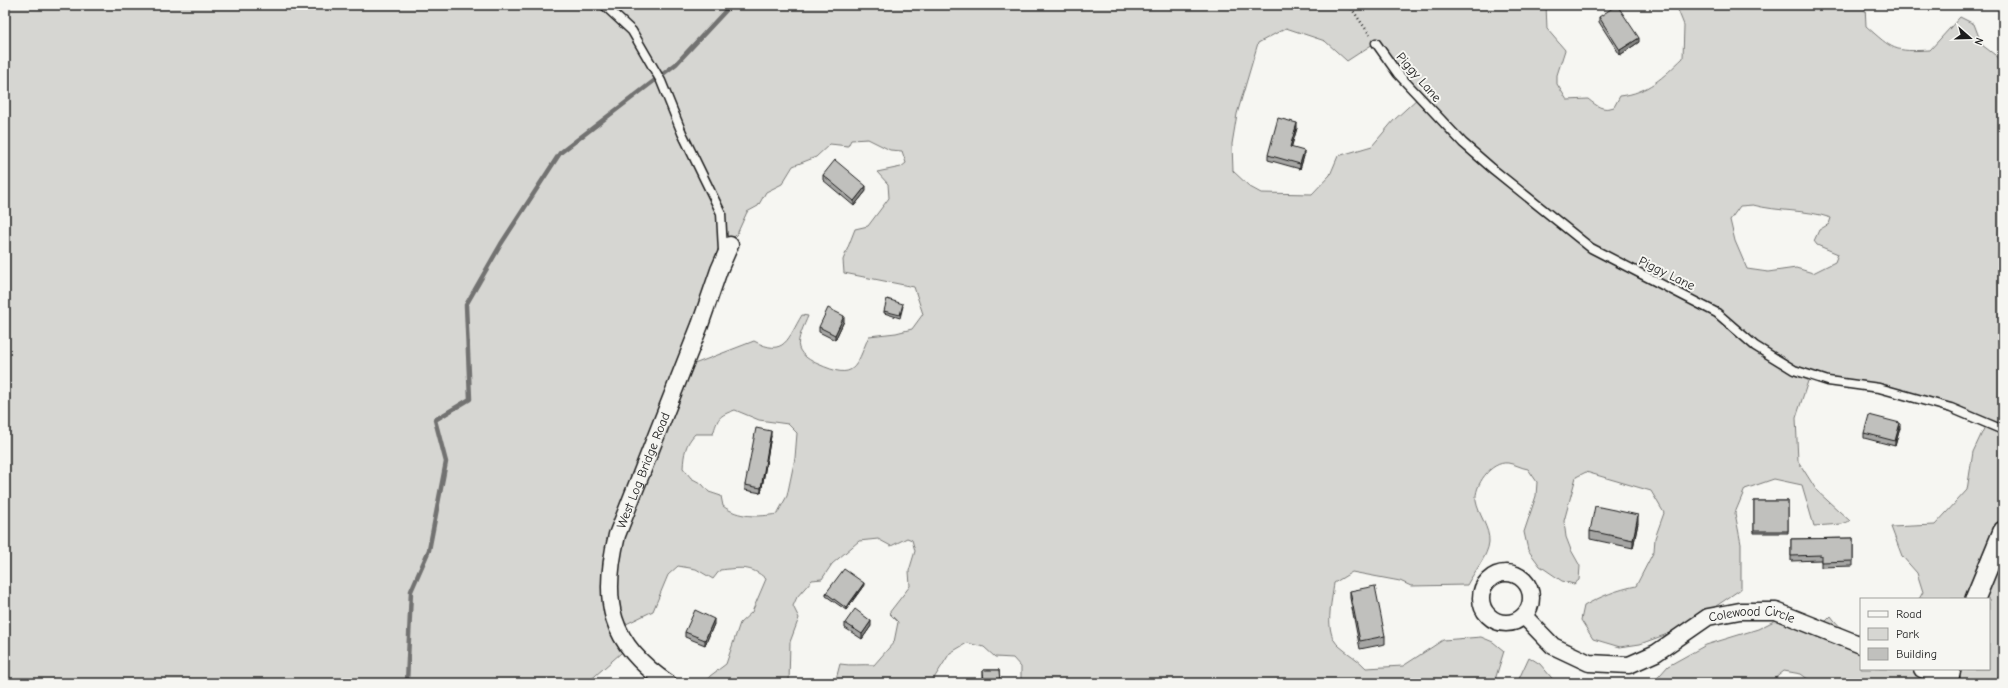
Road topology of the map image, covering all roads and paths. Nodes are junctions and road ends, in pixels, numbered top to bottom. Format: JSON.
{"nodes":[{"id":1,"x":604,"y":5,"type":"edge"},
{"id":2,"x":1349,"y":5,"type":"edge"},
{"id":3,"x":1376,"y":44,"type":"joint"},
{"id":4,"x":730,"y":245,"type":"dead end"},
{"id":5,"x":721,"y":264,"type":"junction"},
{"id":6,"x":2003,"y":430,"type":"edge"},
{"id":7,"x":2003,"y":531,"type":"edge"},
{"id":8,"x":1975,"y":598,"type":"edge"},
{"id":9,"x":1524,"y":616,"type":"dead end"},
{"id":10,"x":1860,"y":645,"type":"edge"},
{"id":11,"x":1925,"y":670,"type":"edge"},
{"id":12,"x":1949,"y":677,"type":"edge"},
{"id":13,"x":668,"y":683,"type":"edge"}],
"edges":[{"from":1,"to":5,"type":"lane"},
{"from":2,"to":3,"type":"path"},
{"from":3,"to":6,"type":"lane","name":"Piggy Lane"},
{"from":4,"to":5,"type":"street","name":"West Log Bridge Road"},
{"from":5,"to":13,"type":"street","name":"West Log Bridge Road"},
{"from":7,"to":8,"type":"street"},
{"from":9,"to":10,"type":"street","name":"Colewood Circle"},
{"from":11,"to":12,"type":"street"}]}
